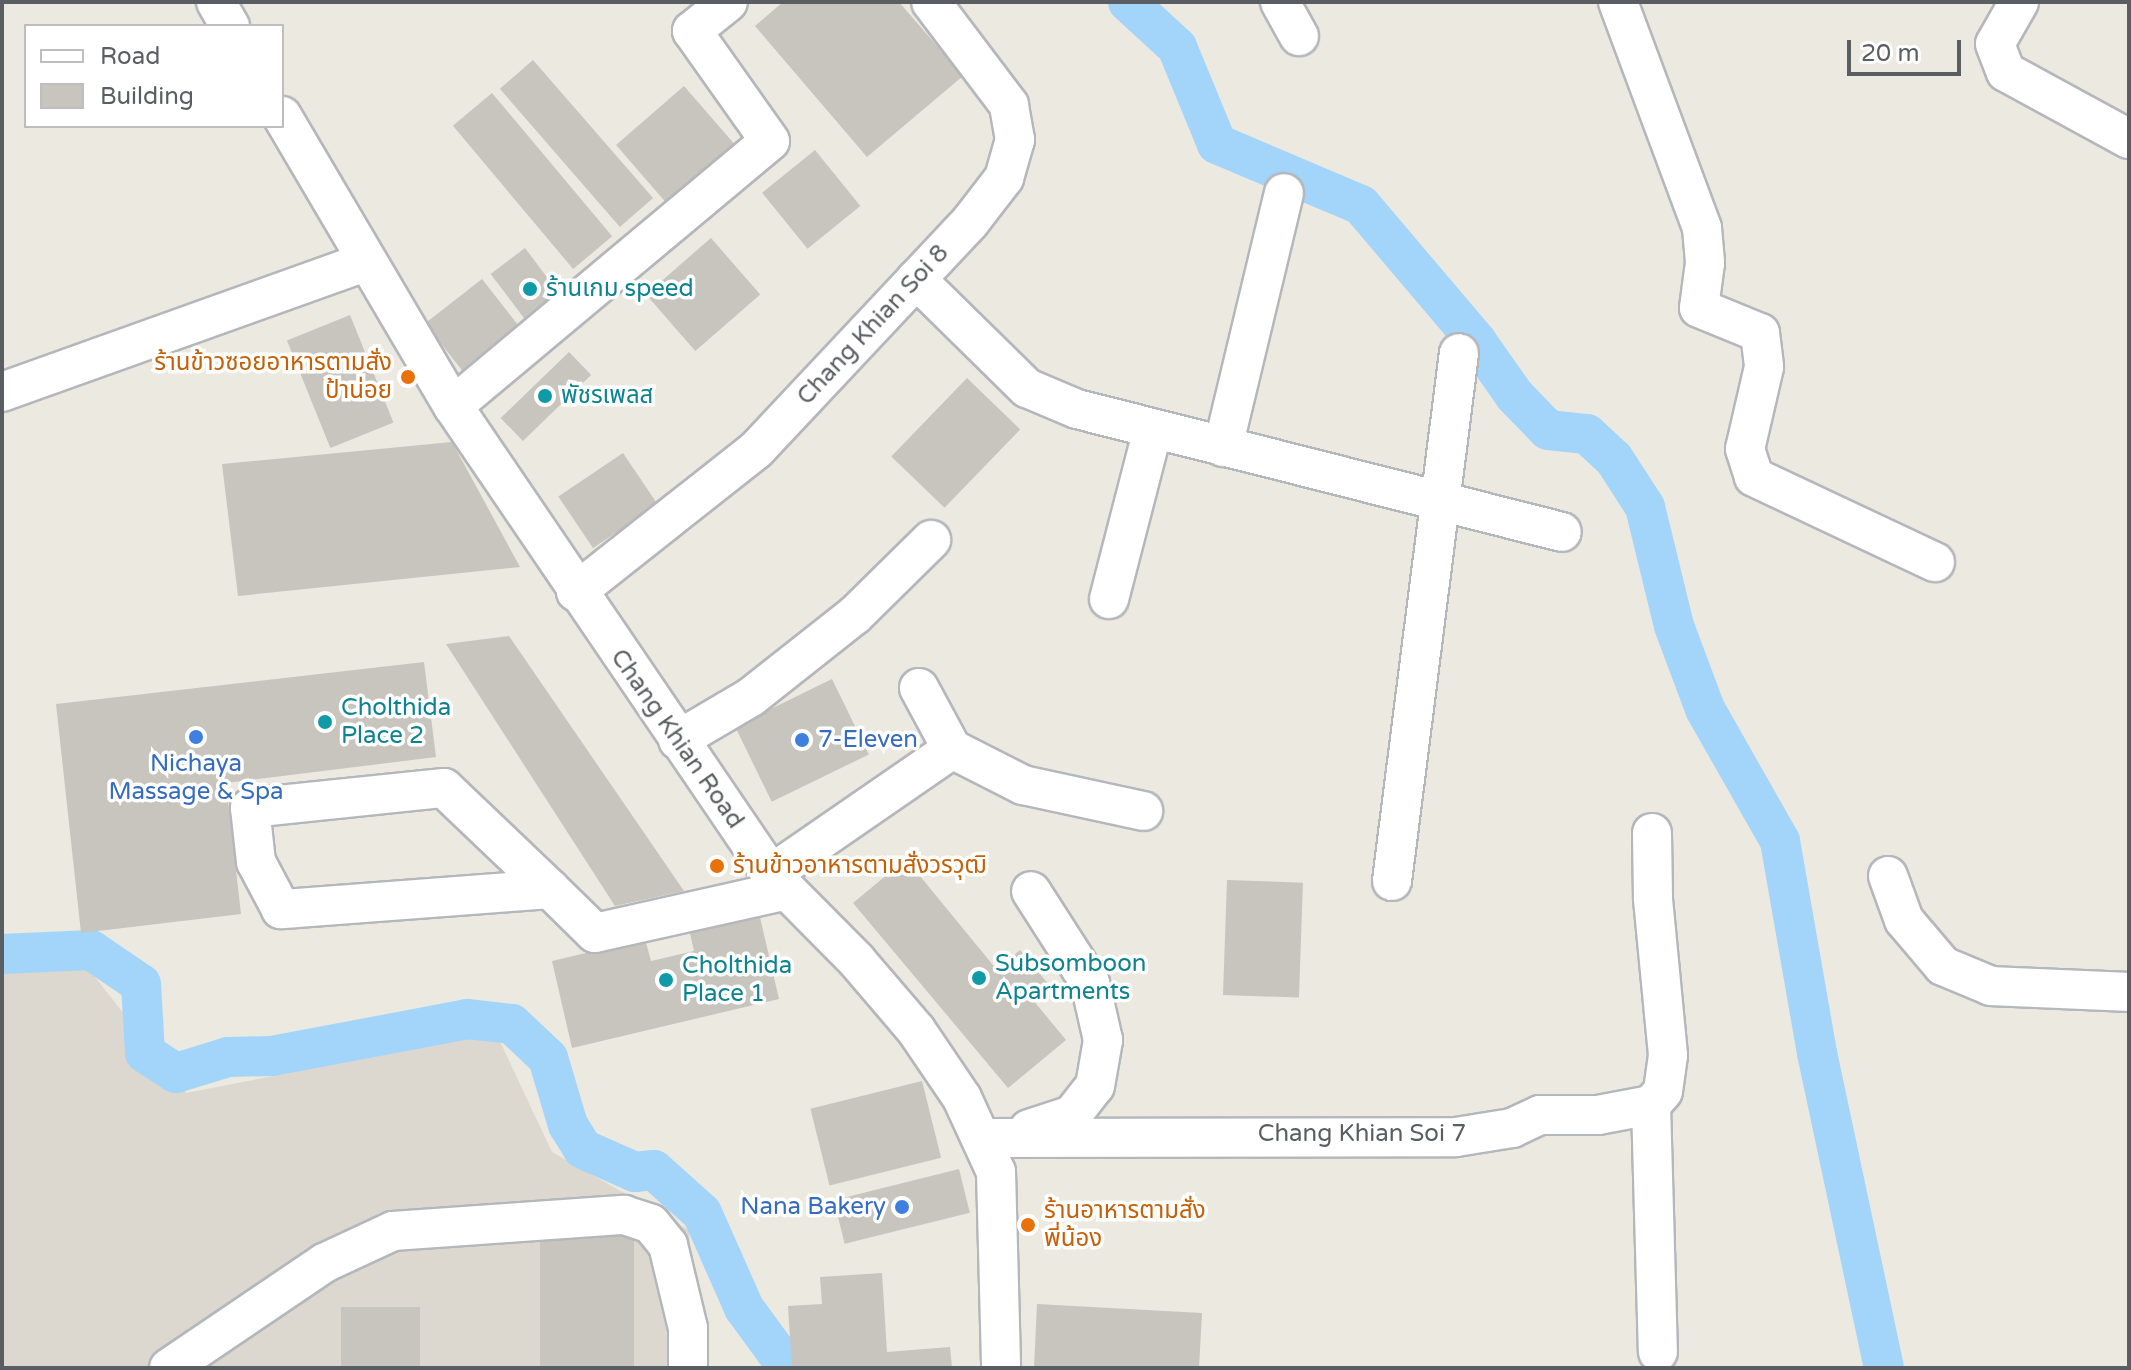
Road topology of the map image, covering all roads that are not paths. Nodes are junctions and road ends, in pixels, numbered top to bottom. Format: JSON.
{"nodes":[{"id":1,"x":216,"y":2,"type":"edge"},
{"id":2,"x":728,"y":2,"type":"edge"},
{"id":3,"x":931,"y":2,"type":"edge"},
{"id":4,"x":1280,"y":2,"type":"edge"},
{"id":5,"x":1618,"y":2,"type":"edge"},
{"id":6,"x":2019,"y":2,"type":"edge"},
{"id":7,"x":229,"y":24,"type":"edge"},
{"id":8,"x":1299,"y":36,"type":"dead end"},
{"id":9,"x":284,"y":119,"type":"edge"},
{"id":10,"x":2129,"y":139,"type":"edge"},
{"id":11,"x":1284,"y":193,"type":"dead end"},
{"id":12,"x":366,"y":262,"type":"junction"},
{"id":13,"x":916,"y":279,"type":"junction"},
{"id":14,"x":1459,"y":353,"type":"dead end"},
{"id":15,"x":2,"y":392,"type":"edge"},
{"id":16,"x":453,"y":406,"type":"junction"},
{"id":17,"x":1153,"y":429,"type":"junction"},
{"id":18,"x":1223,"y":447,"type":"junction"},
{"id":19,"x":1440,"y":501,"type":"junction"},
{"id":20,"x":1562,"y":532,"type":"dead end"},
{"id":21,"x":931,"y":540,"type":"dead end"},
{"id":22,"x":1935,"y":562,"type":"dead end"},
{"id":23,"x":576,"y":592,"type":"junction"},
{"id":24,"x":1109,"y":599,"type":"dead end"},
{"id":25,"x":919,"y":688,"type":"dead end"},
{"id":26,"x":678,"y":740,"type":"junction"},
{"id":27,"x":952,"y":749,"type":"junction"},
{"id":28,"x":1143,"y":811,"type":"dead end"},
{"id":29,"x":1652,"y":833,"type":"dead end"},
{"id":30,"x":1888,"y":876,"type":"dead end"},
{"id":31,"x":1392,"y":881,"type":"dead end"},
{"id":32,"x":777,"y":883,"type":"junction"},
{"id":33,"x":550,"y":889,"type":"junction"},
{"id":34,"x":1031,"y":891,"type":"dead end"},
{"id":35,"x":2129,"y":992,"type":"edge"},
{"id":36,"x":1651,"y":1105,"type":"junction"},
{"id":37,"x":983,"y":1138,"type":"junction"},
{"id":38,"x":1658,"y":1352,"type":"dead end"},
{"id":39,"x":169,"y":1368,"type":"edge"},
{"id":40,"x":688,"y":1368,"type":"edge"},
{"id":41,"x":1001,"y":1368,"type":"edge"}],
"edges":[{"from":1,"to":7,"type":"street"},
{"from":2,"to":16,"type":"street"},
{"from":3,"to":13,"type":"street","name":"Chang Khian Soi 8"},
{"from":4,"to":8,"type":"street"},
{"from":5,"to":22,"type":"street"},
{"from":6,"to":10,"type":"street"},
{"from":9,"to":12,"type":"street","name":"Chang Khian Road"},
{"from":11,"to":18,"type":"street"},
{"from":12,"to":15,"type":"street"},
{"from":12,"to":16,"type":"street","name":"Chang Khian Road"},
{"from":13,"to":17,"type":"street"},
{"from":13,"to":23,"type":"street","name":"Chang Khian Soi 8"},
{"from":14,"to":19,"type":"street"},
{"from":16,"to":23,"type":"street","name":"Chang Khian Road"},
{"from":17,"to":18,"type":"street"},
{"from":17,"to":24,"type":"street"},
{"from":18,"to":19,"type":"street"},
{"from":19,"to":20,"type":"street"},
{"from":19,"to":31,"type":"street"},
{"from":21,"to":26,"type":"street"},
{"from":23,"to":26,"type":"street","name":"Chang Khian Road"},
{"from":25,"to":27,"type":"street"},
{"from":26,"to":32,"type":"street","name":"Chang Khian Road"},
{"from":27,"to":28,"type":"street"},
{"from":27,"to":32,"type":"street"},
{"from":29,"to":36,"type":"street"},
{"from":30,"to":35,"type":"street"},
{"from":32,"to":33,"type":"street"},
{"from":32,"to":37,"type":"street","name":"Chang Khian Road"},
{"from":33,"to":33,"type":"street"},
{"from":34,"to":37,"type":"street"},
{"from":36,"to":37,"type":"street","name":"Chang Khian Soi 7"},
{"from":36,"to":38,"type":"street"},
{"from":37,"to":41,"type":"street","name":"Chang Khian Road"},
{"from":39,"to":40,"type":"street"}]}
